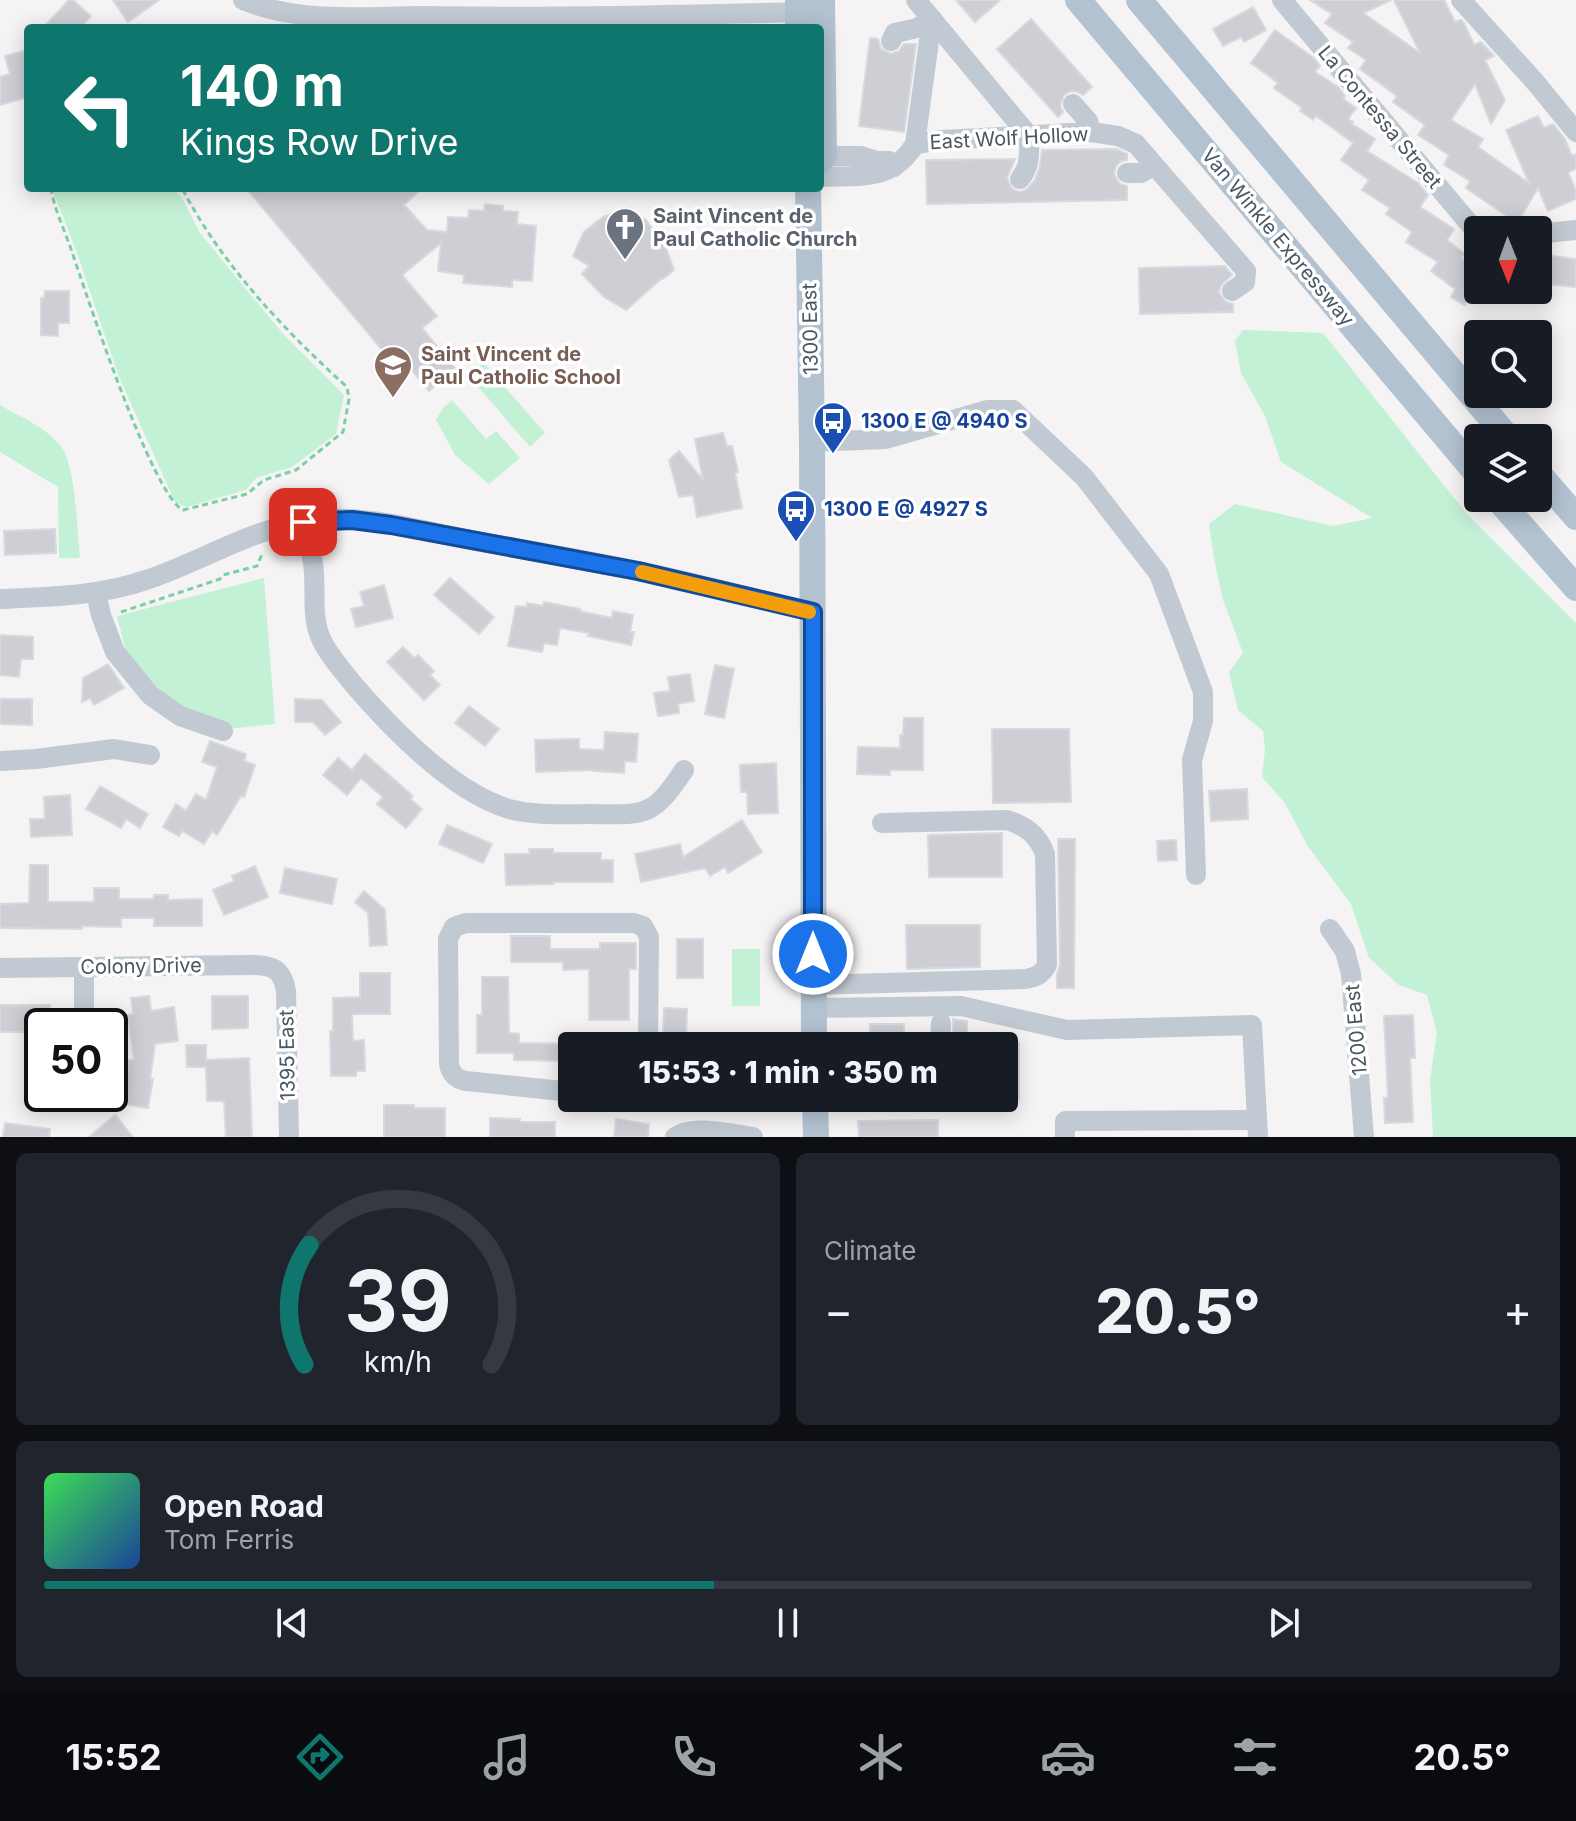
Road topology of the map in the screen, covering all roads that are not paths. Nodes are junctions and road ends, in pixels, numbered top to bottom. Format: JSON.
{"nodes":[{"id":1,"x":243,"y":0,"type":"edge"},
{"id":2,"x":916,"y":0,"type":"edge"},
{"id":3,"x":1078,"y":0,"type":"edge"},
{"id":4,"x":1139,"y":0,"type":"edge"},
{"id":5,"x":1282,"y":0,"type":"edge"},
{"id":6,"x":1461,"y":0,"type":"edge"},
{"id":7,"x":414,"y":8,"type":"edge"},
{"id":8,"x":554,"y":8,"type":"edge"},
{"id":9,"x":808,"y":11,"type":"edge"},
{"id":10,"x":932,"y":19,"type":"junction"},
{"id":11,"x":891,"y":41,"type":"dead end"},
{"id":12,"x":1073,"y":104,"type":"dead end"},
{"id":13,"x":1091,"y":132,"type":"junction"},
{"id":14,"x":1576,"y":132,"type":"edge"},
{"id":15,"x":1029,"y":136,"type":"junction"},
{"id":16,"x":915,"y":144,"type":"junction"},
{"id":17,"x":824,"y":163,"type":"edge"},
{"id":18,"x":1154,"y":166,"type":"junction"},
{"id":19,"x":1127,"y":173,"type":"dead end"},
{"id":20,"x":1020,"y":179,"type":"dead end"},
{"id":21,"x":808,"y":192,"type":"edge"},
{"id":22,"x":1464,"y":217,"type":"edge"},
{"id":23,"x":1576,"y":230,"type":"edge"},
{"id":24,"x":1552,"y":233,"type":"edge"},
{"id":25,"x":1232,"y":291,"type":"dead end"},
{"id":26,"x":1496,"y":424,"type":"edge"},
{"id":27,"x":812,"y":442,"type":"junction"},
{"id":28,"x":1464,"y":458,"type":"edge"},
{"id":29,"x":1552,"y":489,"type":"edge"},
{"id":30,"x":1509,"y":512,"type":"edge"},
{"id":31,"x":1576,"y":517,"type":"edge"},
{"id":32,"x":303,"y":522,"type":"junction"},
{"id":33,"x":1576,"y":588,"type":"edge"},
{"id":34,"x":96,"y":593,"type":"junction"},
{"id":35,"x":0,"y":599,"type":"edge"},
{"id":36,"x":813,"y":612,"type":"junction"},
{"id":37,"x":223,"y":731,"type":"dead end"},
{"id":38,"x":150,"y":755,"type":"dead end"},
{"id":39,"x":0,"y":761,"type":"edge"},
{"id":40,"x":684,"y":770,"type":"dead end"},
{"id":41,"x":882,"y":823,"type":"dead end"},
{"id":42,"x":1196,"y":875,"type":"dead end"},
{"id":43,"x":1330,"y":929,"type":"dead end"},
{"id":44,"x":84,"y":967,"type":"junction"},
{"id":45,"x":0,"y":968,"type":"edge"},
{"id":46,"x":280,"y":973,"type":"joint"},
{"id":47,"x":813,"y":996,"type":"junction"},
{"id":48,"x":84,"y":1008,"type":"edge"},
{"id":49,"x":941,"y":1023,"type":"dead end"},
{"id":50,"x":648,"y":1032,"type":"edge"},
{"id":51,"x":814,"y":1032,"type":"edge"},
{"id":52,"x":941,"y":1032,"type":"edge"},
{"id":53,"x":558,"y":1091,"type":"edge"},
{"id":54,"x":815,"y":1112,"type":"edge"},
{"id":55,"x":1258,"y":1129,"type":"edge"},
{"id":56,"x":289,"y":1137,"type":"edge"},
{"id":57,"x":675,"y":1137,"type":"edge"},
{"id":58,"x":753,"y":1137,"type":"edge"},
{"id":59,"x":816,"y":1137,"type":"edge"},
{"id":60,"x":1065,"y":1137,"type":"edge"},
{"id":61,"x":1364,"y":1137,"type":"edge"}],
"edges":[{"from":1,"to":7,"type":"street"},
{"from":2,"to":10,"type":"street"},
{"from":3,"to":28,"type":"main road","name":"Van Winkle Expressway"},
{"from":4,"to":26,"type":"main road"},
{"from":5,"to":22,"type":"street","name":"La Contessa Street"},
{"from":6,"to":14,"type":"street"},
{"from":7,"to":8,"type":"street"},
{"from":8,"to":9,"type":"street"},
{"from":10,"to":11,"type":"street"},
{"from":10,"to":15,"type":"street"},
{"from":10,"to":16,"type":"street"},
{"from":12,"to":13,"type":"street"},
{"from":13,"to":15,"type":"street","name":"East Wolf Hollow"},
{"from":13,"to":18,"type":"street","name":"East Wolf Hollow"},
{"from":15,"to":16,"type":"street","name":"East Wolf Hollow"},
{"from":15,"to":20,"type":"street"},
{"from":16,"to":17,"type":"street","name":"East Wolf Hollow"},
{"from":18,"to":19,"type":"street"},
{"from":18,"to":25,"type":"street","name":"East Wolf Hollow"},
{"from":21,"to":27,"type":"main road","name":"1300 East"},
{"from":23,"to":24,"type":"street"},
{"from":27,"to":36,"type":"main road","name":"1300 East"},
{"from":27,"to":42,"type":"street"},
{"from":29,"to":31,"type":"main road"},
{"from":30,"to":33,"type":"main road"},
{"from":32,"to":34,"type":"street"},
{"from":32,"to":36,"type":"street"},
{"from":32,"to":40,"type":"street"},
{"from":34,"to":35,"type":"street"},
{"from":34,"to":37,"type":"street"},
{"from":36,"to":47,"type":"main road","name":"1300 East"},
{"from":38,"to":39,"type":"street"},
{"from":41,"to":47,"type":"street"},
{"from":43,"to":61,"type":"street","name":"1200 East"},
{"from":44,"to":45,"type":"street","name":"Colony Drive"},
{"from":44,"to":46,"type":"street","name":"Colony Drive"},
{"from":44,"to":48,"type":"street"},
{"from":46,"to":56,"type":"street","name":"1395 East"},
{"from":47,"to":51,"type":"main road","name":"1300 East"},
{"from":47,"to":55,"type":"street"},
{"from":49,"to":52,"type":"street"},
{"from":50,"to":53,"type":"street"},
{"from":54,"to":59,"type":"main road"},
{"from":55,"to":60,"type":"street"},
{"from":57,"to":58,"type":"street"}]}
